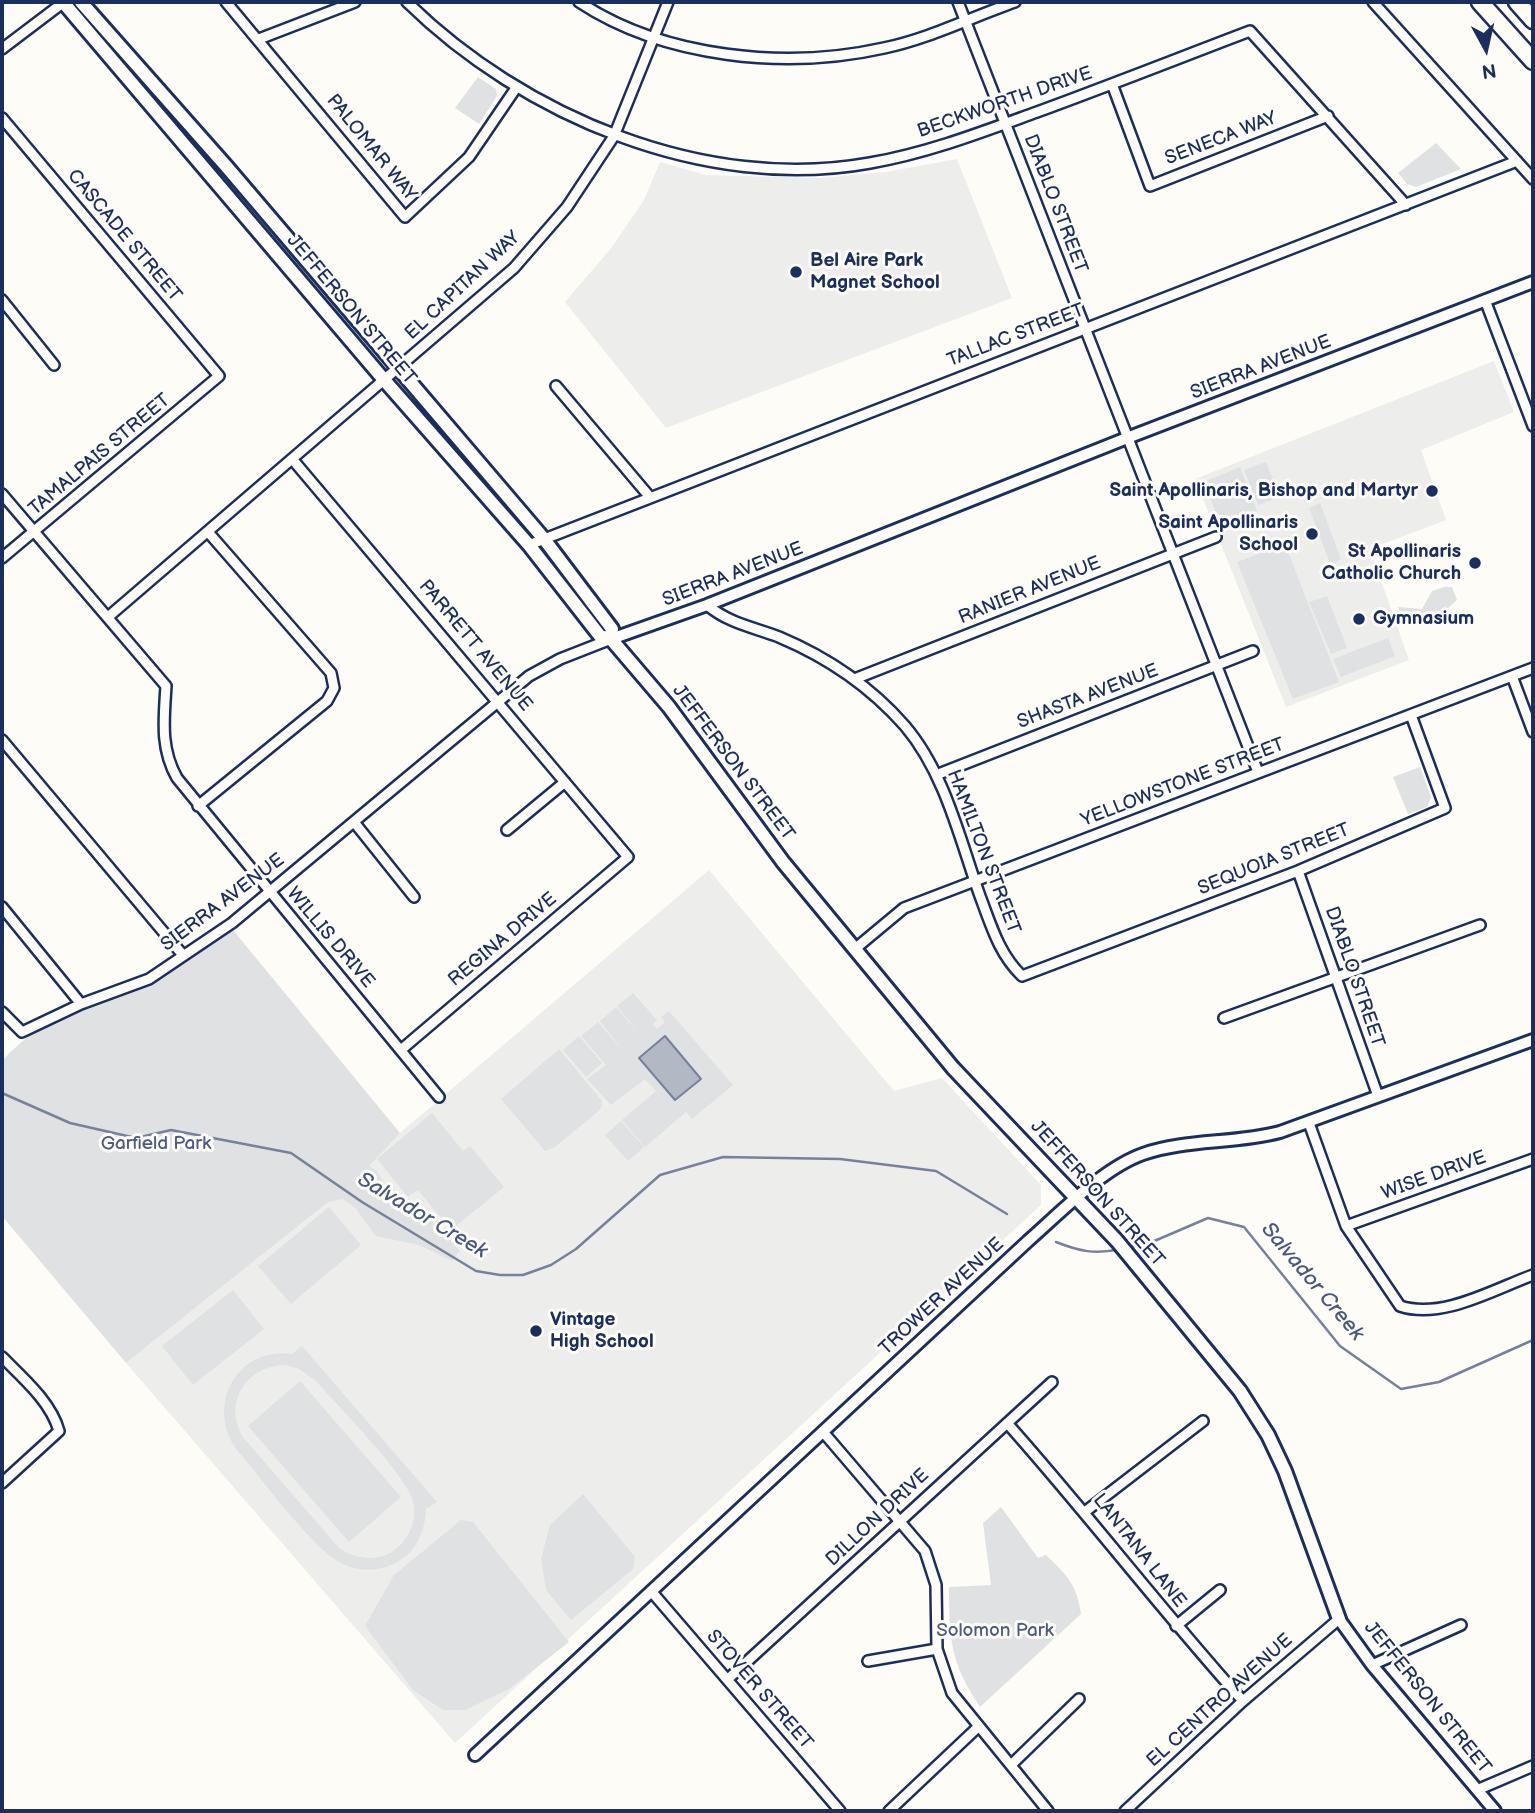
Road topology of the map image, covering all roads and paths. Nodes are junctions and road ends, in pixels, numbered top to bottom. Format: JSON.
{"nodes":[{"id":1,"x":63,"y":2,"type":"edge"},
{"id":2,"x":81,"y":2,"type":"edge"},
{"id":3,"x":226,"y":2,"type":"edge"},
{"id":4,"x":355,"y":2,"type":"edge"},
{"id":5,"x":407,"y":2,"type":"edge"},
{"id":6,"x":579,"y":2,"type":"edge"},
{"id":7,"x":668,"y":2,"type":"edge"},
{"id":8,"x":958,"y":2,"type":"edge"},
{"id":9,"x":1014,"y":2,"type":"edge"},
{"id":10,"x":1373,"y":2,"type":"edge"},
{"id":11,"x":1480,"y":2,"type":"edge"},
{"id":12,"x":1517,"y":2,"type":"edge"},
{"id":13,"x":965,"y":19,"type":"junction"},
{"id":14,"x":1533,"y":20,"type":"edge"},
{"id":15,"x":656,"y":37,"type":"junction"},
{"id":16,"x":258,"y":38,"type":"junction"},
{"id":17,"x":2,"y":49,"type":"edge"},
{"id":18,"x":1533,"y":61,"type":"edge"},
{"id":19,"x":1112,"y":84,"type":"junction"},
{"id":20,"x":516,"y":88,"type":"junction"},
{"id":21,"x":1328,"y":116,"type":"junction"},
{"id":22,"x":2,"y":118,"type":"edge"},
{"id":23,"x":1005,"y":123,"type":"junction"},
{"id":24,"x":614,"y":136,"type":"junction"},
{"id":25,"x":1517,"y":161,"type":"junction"},
{"id":26,"x":1533,"y":179,"type":"edge"},
{"id":27,"x":1406,"y":205,"type":"junction"},
{"id":28,"x":1533,"y":282,"type":"edge"},
{"id":29,"x":2,"y":300,"type":"edge"},
{"id":30,"x":1485,"y":300,"type":"junction"},
{"id":31,"x":1085,"y":329,"type":"junction"},
{"id":32,"x":54,"y":365,"type":"dead end"},
{"id":33,"x":398,"y":370,"type":"junction"},
{"id":34,"x":219,"y":376,"type":"joint"},
{"id":35,"x":385,"y":382,"type":"junction"},
{"id":36,"x":556,"y":386,"type":"dead end"},
{"id":37,"x":1533,"y":426,"type":"edge"},
{"id":38,"x":1127,"y":438,"type":"junction"},
{"id":39,"x":293,"y":460,"type":"junction"},
{"id":40,"x":2,"y":494,"type":"edge"},
{"id":41,"x":649,"y":496,"type":"junction"},
{"id":42,"x":208,"y":532,"type":"junction"},
{"id":43,"x":35,"y":533,"type":"junction"},
{"id":44,"x":1216,"y":537,"type":"dead end"},
{"id":45,"x":544,"y":539,"type":"junction"},
{"id":46,"x":529,"y":545,"type":"junction"},
{"id":47,"x":1172,"y":554,"type":"junction"},
{"id":48,"x":2,"y":558,"type":"edge"},
{"id":49,"x":708,"y":605,"type":"junction"},
{"id":50,"x":108,"y":617,"type":"junction"},
{"id":51,"x":611,"y":639,"type":"junction"},
{"id":52,"x":1253,"y":651,"type":"dead end"},
{"id":53,"x":1216,"y":666,"type":"junction"},
{"id":54,"x":1533,"y":668,"type":"edge"},
{"id":55,"x":1512,"y":676,"type":"junction"},
{"id":56,"x":857,"y":678,"type":"junction"},
{"id":57,"x":499,"y":701,"type":"junction"},
{"id":58,"x":1410,"y":715,"type":"junction"},
{"id":59,"x":1533,"y":732,"type":"edge"},
{"id":60,"x":2,"y":740,"type":"edge"},
{"id":61,"x":1258,"y":772,"type":"junction"},
{"id":62,"x":936,"y":775,"type":"junction"},
{"id":63,"x":565,"y":782,"type":"junction"},
{"id":64,"x":198,"y":806,"type":"junction"},
{"id":65,"x":354,"y":822,"type":"junction"},
{"id":66,"x":507,"y":830,"type":"dead end"},
{"id":67,"x":628,"y":857,"type":"joint"},
{"id":68,"x":1298,"y":871,"type":"junction"},
{"id":69,"x":975,"y":882,"type":"junction"},
{"id":70,"x":269,"y":893,"type":"junction"},
{"id":71,"x":414,"y":897,"type":"dead end"},
{"id":72,"x":2,"y":907,"type":"edge"},
{"id":73,"x":1480,"y":925,"type":"dead end"},
{"id":74,"x":856,"y":948,"type":"junction"},
{"id":75,"x":182,"y":954,"type":"junction"},
{"id":76,"x":1022,"y":976,"type":"joint"},
{"id":77,"x":1336,"y":978,"type":"junction"},
{"id":78,"x":81,"y":1004,"type":"junction"},
{"id":79,"x":2,"y":1012,"type":"edge"},
{"id":80,"x":1224,"y":1018,"type":"dead end"},
{"id":81,"x":1533,"y":1040,"type":"edge"},
{"id":82,"x":402,"y":1049,"type":"junction"},
{"id":83,"x":1378,"y":1096,"type":"junction"},
{"id":84,"x":439,"y":1097,"type":"dead end"},
{"id":85,"x":1309,"y":1123,"type":"junction"},
{"id":86,"x":1533,"y":1159,"type":"edge"},
{"id":87,"x":1078,"y":1198,"type":"junction"},
{"id":88,"x":1346,"y":1226,"type":"junction"},
{"id":89,"x":1533,"y":1275,"type":"edge"},
{"id":90,"x":2,"y":1357,"type":"edge"},
{"id":91,"x":1052,"y":1382,"type":"dead end"},
{"id":92,"x":1203,"y":1421,"type":"dead end"},
{"id":93,"x":1007,"y":1423,"type":"junction"},
{"id":94,"x":824,"y":1433,"type":"junction"},
{"id":95,"x":2,"y":1483,"type":"edge"},
{"id":96,"x":1086,"y":1511,"type":"junction"},
{"id":97,"x":901,"y":1520,"type":"junction"},
{"id":98,"x":1220,"y":1590,"type":"dead end"},
{"id":99,"x":651,"y":1591,"type":"junction"},
{"id":100,"x":1339,"y":1619,"type":"junction"},
{"id":101,"x":1461,"y":1625,"type":"dead end"},
{"id":102,"x":1177,"y":1626,"type":"junction"},
{"id":103,"x":937,"y":1649,"type":"junction"},
{"id":104,"x":868,"y":1661,"type":"dead end"},
{"id":105,"x":1372,"y":1665,"type":"junction"},
{"id":106,"x":728,"y":1679,"type":"junction"},
{"id":107,"x":1079,"y":1699,"type":"dead end"},
{"id":108,"x":1243,"y":1701,"type":"junction"},
{"id":109,"x":978,"y":1727,"type":"junction"},
{"id":110,"x":475,"y":1755,"type":"dead end"},
{"id":111,"x":1011,"y":1765,"type":"junction"},
{"id":112,"x":1533,"y":1766,"type":"edge"},
{"id":113,"x":1477,"y":1790,"type":"junction"},
{"id":114,"x":840,"y":1811,"type":"edge"},
{"id":115,"x":888,"y":1811,"type":"edge"},
{"id":116,"x":1048,"y":1811,"type":"edge"},
{"id":117,"x":1125,"y":1811,"type":"edge"},
{"id":118,"x":1495,"y":1811,"type":"edge"}],
"edges":[{"from":1,"to":17,"type":"street"},
{"from":1,"to":35,"type":"main road","name":"JEFFERSON STREET"},
{"from":2,"to":33,"type":"main road","name":"JEFFERSON STREET"},
{"from":3,"to":16,"type":"street","name":"PALOMAR WAY"},
{"from":4,"to":16,"type":"street"},
{"from":5,"to":20,"type":"street","name":"BECKWORTH DRIVE"},
{"from":6,"to":15,"type":"street"},
{"from":7,"to":15,"type":"street","name":"EL CAPITAN WAY"},
{"from":8,"to":13,"type":"street","name":"DIABLO STREET"},
{"from":9,"to":13,"type":"street"},
{"from":10,"to":25,"type":"street"},
{"from":11,"to":18,"type":"highway"},
{"from":12,"to":14,"type":"highway"},
{"from":13,"to":15,"type":"street"},
{"from":13,"to":23,"type":"street","name":"DIABLO STREET"},
{"from":15,"to":24,"type":"street","name":"EL CAPITAN WAY"},
{"from":16,"to":20,"type":"street","name":"PALOMAR WAY"},
{"from":19,"to":21,"type":"street","name":"BECKWORTH DRIVE"},
{"from":19,"to":21,"type":"street","name":"SENECA WAY"},
{"from":19,"to":23,"type":"street","name":"BECKWORTH DRIVE"},
{"from":20,"to":24,"type":"street","name":"BECKWORTH DRIVE"},
{"from":21,"to":27,"type":"street","name":"BECKWORTH DRIVE"},
{"from":22,"to":34,"type":"street","name":"CASCADE STREET"},
{"from":23,"to":24,"type":"street","name":"BECKWORTH DRIVE"},
{"from":23,"to":31,"type":"street","name":"DIABLO STREET"},
{"from":24,"to":33,"type":"street","name":"EL CAPITAN WAY"},
{"from":25,"to":26,"type":"street"},
{"from":25,"to":27,"type":"street","name":"TALLAC STREET"},
{"from":27,"to":31,"type":"street","name":"TALLAC STREET"},
{"from":28,"to":30,"type":"street","name":"SIERRA AVENUE"},
{"from":29,"to":32,"type":"street"},
{"from":30,"to":37,"type":"street"},
{"from":30,"to":38,"type":"street","name":"SIERRA AVENUE"},
{"from":31,"to":38,"type":"street","name":"DIABLO STREET"},
{"from":31,"to":41,"type":"street","name":"TALLAC STREET"},
{"from":33,"to":35,"type":"street","name":"EL CAPITAN WAY"},
{"from":33,"to":45,"type":"main road","name":"JEFFERSON STREET"},
{"from":34,"to":43,"type":"street","name":"TAMALPAIS STREET"},
{"from":35,"to":39,"type":"street","name":"EL CAPITAN WAY"},
{"from":35,"to":46,"type":"main road","name":"JEFFERSON STREET"},
{"from":36,"to":41,"type":"street"},
{"from":38,"to":47,"type":"street","name":"DIABLO STREET"},
{"from":38,"to":49,"type":"street","name":"SIERRA AVENUE"},
{"from":39,"to":42,"type":"street","name":"EL CAPITAN WAY"},
{"from":39,"to":57,"type":"street","name":"PARRETT AVENUE"},
{"from":40,"to":43,"type":"street","name":"WILLIS DRIVE"},
{"from":41,"to":45,"type":"street","name":"TALLAC STREET"},
{"from":42,"to":50,"type":"street","name":"EL CAPITAN WAY"},
{"from":42,"to":64,"type":"street"},
{"from":43,"to":48,"type":"street","name":"TAMALPAIS STREET"},
{"from":43,"to":50,"type":"street","name":"WILLIS DRIVE"},
{"from":44,"to":47,"type":"street","name":"RANIER AVENUE"},
{"from":45,"to":46,"type":"street","name":"TALLAC STREET"},
{"from":45,"to":51,"type":"main road","name":"JEFFERSON STREET"},
{"from":46,"to":51,"type":"main road","name":"JEFFERSON STREET"},
{"from":47,"to":53,"type":"street","name":"DIABLO STREET"},
{"from":47,"to":56,"type":"street","name":"RANIER AVENUE"},
{"from":49,"to":51,"type":"street","name":"SIERRA AVENUE"},
{"from":49,"to":56,"type":"street","name":"HAMILTON STREET"},
{"from":50,"to":64,"type":"street","name":"WILLIS DRIVE"},
{"from":51,"to":57,"type":"street","name":"SIERRA AVENUE"},
{"from":51,"to":74,"type":"main road","name":"JEFFERSON STREET"},
{"from":52,"to":53,"type":"street","name":"SHASTA AVENUE"},
{"from":53,"to":61,"type":"street","name":"DIABLO STREET"},
{"from":53,"to":62,"type":"street","name":"SHASTA AVENUE"},
{"from":54,"to":55,"type":"street","name":"YELLOWSTONE STREET"},
{"from":55,"to":58,"type":"street","name":"YELLOWSTONE STREET"},
{"from":55,"to":59,"type":"street"},
{"from":56,"to":62,"type":"street","name":"HAMILTON STREET"},
{"from":57,"to":63,"type":"street","name":"PARRETT AVENUE"},
{"from":57,"to":65,"type":"street","name":"SIERRA AVENUE"},
{"from":58,"to":61,"type":"street","name":"YELLOWSTONE STREET"},
{"from":58,"to":68,"type":"street","name":"SEQUOIA STREET"},
{"from":60,"to":75,"type":"street"},
{"from":61,"to":69,"type":"street","name":"YELLOWSTONE STREET"},
{"from":62,"to":69,"type":"street","name":"HAMILTON STREET"},
{"from":63,"to":66,"type":"street"},
{"from":63,"to":67,"type":"street","name":"PARRETT AVENUE"},
{"from":64,"to":70,"type":"street","name":"WILLIS DRIVE"},
{"from":65,"to":70,"type":"street","name":"SIERRA AVENUE"},
{"from":65,"to":71,"type":"street"},
{"from":67,"to":82,"type":"street","name":"REGINA DRIVE"},
{"from":68,"to":76,"type":"street","name":"SEQUOIA STREET"},
{"from":68,"to":77,"type":"street","name":"DIABLO STREET"},
{"from":69,"to":74,"type":"street","name":"YELLOWSTONE STREET"},
{"from":69,"to":76,"type":"street","name":"HAMILTON STREET"},
{"from":70,"to":75,"type":"street","name":"SIERRA AVENUE"},
{"from":70,"to":82,"type":"street","name":"WILLIS DRIVE"},
{"from":72,"to":78,"type":"street"},
{"from":73,"to":77,"type":"street"},
{"from":74,"to":87,"type":"main road","name":"JEFFERSON STREET"},
{"from":75,"to":78,"type":"street","name":"SIERRA AVENUE"},
{"from":77,"to":80,"type":"street"},
{"from":77,"to":83,"type":"street","name":"DIABLO STREET"},
{"from":78,"to":79,"type":"street","name":"SIERRA AVENUE"},
{"from":81,"to":83,"type":"street","name":"TROWER AVENUE"},
{"from":82,"to":84,"type":"street","name":"WILLIS DRIVE"},
{"from":83,"to":85,"type":"street","name":"TROWER AVENUE"},
{"from":85,"to":87,"type":"street","name":"TROWER AVENUE"},
{"from":85,"to":88,"type":"street"},
{"from":86,"to":88,"type":"street","name":"WISE DRIVE"},
{"from":87,"to":94,"type":"street","name":"TROWER AVENUE"},
{"from":87,"to":100,"type":"main road","name":"JEFFERSON STREET"},
{"from":88,"to":89,"type":"street"},
{"from":90,"to":95,"type":"street"},
{"from":91,"to":93,"type":"street","name":"DILLON DRIVE"},
{"from":92,"to":96,"type":"street"},
{"from":93,"to":96,"type":"street","name":"LANTANA LANE"},
{"from":93,"to":97,"type":"street","name":"DILLON DRIVE"},
{"from":94,"to":97,"type":"street"},
{"from":94,"to":99,"type":"street","name":"TROWER AVENUE"},
{"from":96,"to":102,"type":"street","name":"LANTANA LANE"},
{"from":97,"to":103,"type":"street"},
{"from":97,"to":106,"type":"street","name":"DILLON DRIVE"},
{"from":98,"to":102,"type":"street"},
{"from":99,"to":106,"type":"street","name":"STOVER STREET"},
{"from":99,"to":110,"type":"street","name":"TROWER AVENUE"},
{"from":100,"to":105,"type":"street","name":"JEFFERSON STREET"},
{"from":100,"to":108,"type":"street","name":"EL CENTRO AVENUE"},
{"from":101,"to":105,"type":"street"},
{"from":102,"to":108,"type":"street","name":"LANTANA LANE"},
{"from":103,"to":104,"type":"street"},
{"from":103,"to":109,"type":"street"},
{"from":105,"to":113,"type":"street","name":"JEFFERSON STREET"},
{"from":106,"to":114,"type":"street","name":"STOVER STREET"},
{"from":107,"to":111,"type":"street"},
{"from":108,"to":117,"type":"street","name":"EL CENTRO AVENUE"},
{"from":109,"to":111,"type":"street"},
{"from":109,"to":115,"type":"street"},
{"from":111,"to":116,"type":"street"},
{"from":112,"to":113,"type":"street"},
{"from":113,"to":118,"type":"street","name":"JEFFERSON STREET"}]}
